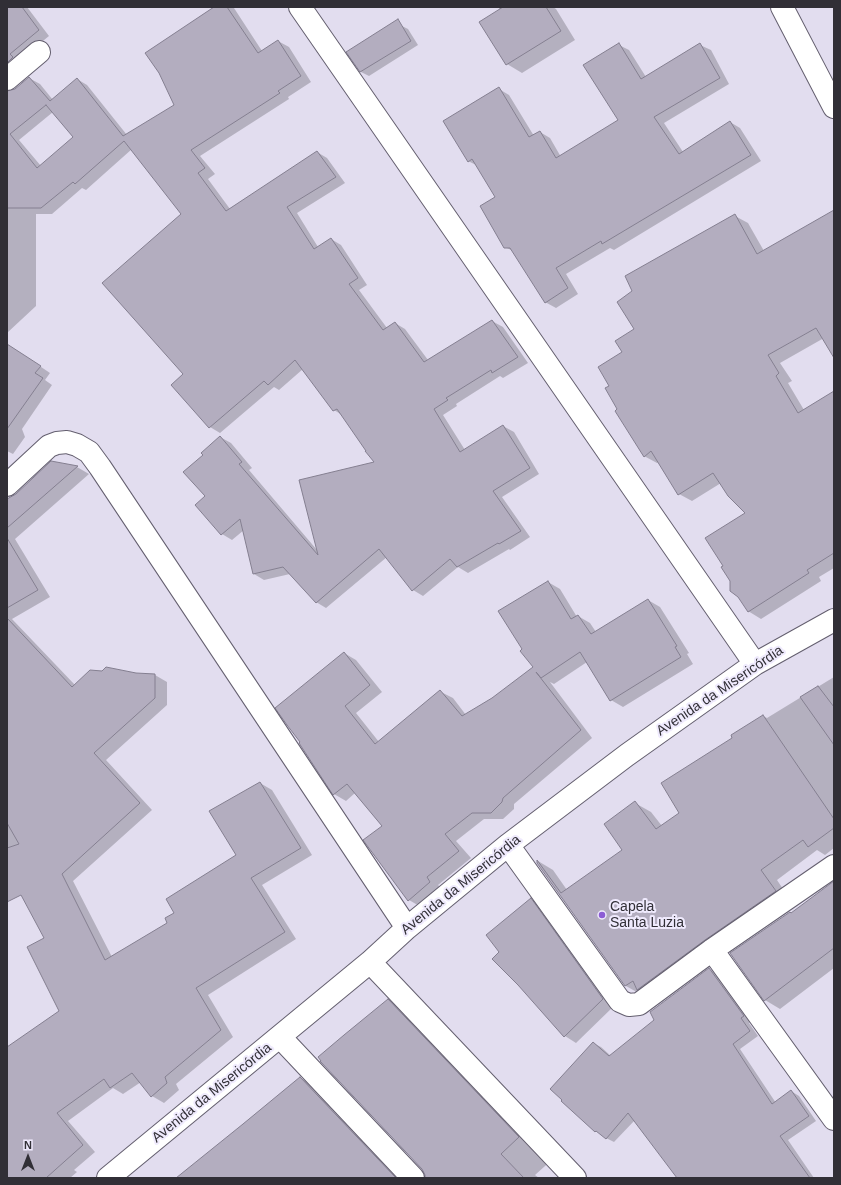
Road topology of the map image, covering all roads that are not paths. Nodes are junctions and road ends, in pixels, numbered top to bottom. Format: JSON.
{"nodes":[{"id":1,"x":300,"y":7,"type":"edge"},
{"id":2,"x":782,"y":7,"type":"edge"},
{"id":3,"x":39,"y":52,"type":"dead end"},
{"id":4,"x":7,"y":78,"type":"edge"},
{"id":5,"x":834,"y":107,"type":"edge"},
{"id":6,"x":7,"y":485,"type":"edge"},
{"id":7,"x":834,"y":620,"type":"edge"},
{"id":8,"x":755,"y":664,"type":"junction"},
{"id":9,"x":508,"y":845,"type":"junction"},
{"id":10,"x":834,"y":866,"type":"edge"},
{"id":11,"x":407,"y":928,"type":"junction"},
{"id":12,"x":712,"y":950,"type":"junction"},
{"id":13,"x":370,"y":962,"type":"junction"},
{"id":14,"x":280,"y":1036,"type":"junction"},
{"id":15,"x":834,"y":1119,"type":"edge"},
{"id":16,"x":108,"y":1178,"type":"edge"},
{"id":17,"x":413,"y":1178,"type":"edge"},
{"id":18,"x":575,"y":1178,"type":"edge"}],
"edges":[{"from":1,"to":8,"type":"street"},
{"from":2,"to":5,"type":"street"},
{"from":3,"to":4,"type":"street"},
{"from":6,"to":11,"type":"street"},
{"from":7,"to":8,"type":"street","name":"Avenida da Misericórdia"},
{"from":8,"to":9,"type":"street","name":"Avenida da Misericórdia"},
{"from":9,"to":11,"type":"street","name":"Avenida da Misericórdia"},
{"from":9,"to":12,"type":"street"},
{"from":10,"to":12,"type":"street"},
{"from":11,"to":13,"type":"street","name":"Avenida da Misericórdia"},
{"from":12,"to":15,"type":"street"},
{"from":13,"to":14,"type":"street","name":"Avenida da Misericórdia"},
{"from":13,"to":18,"type":"street"},
{"from":14,"to":16,"type":"street","name":"Avenida da Misericórdia"},
{"from":14,"to":17,"type":"street"}]}
